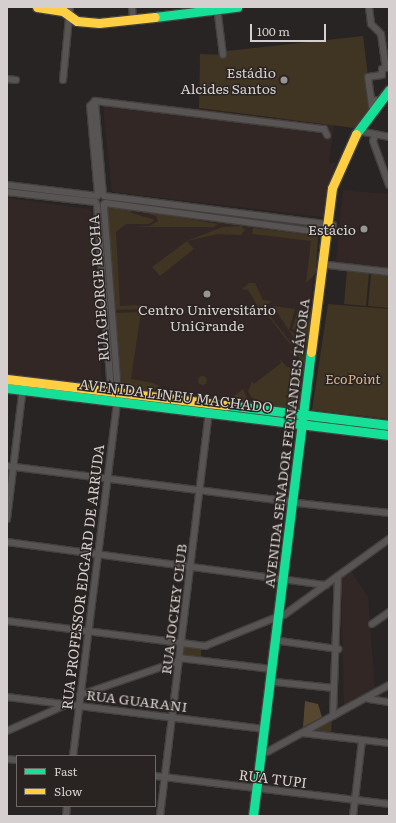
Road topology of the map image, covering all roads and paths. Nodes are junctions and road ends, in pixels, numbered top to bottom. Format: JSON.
{"nodes":[{"id":1,"x":37,"y":7,"type":"edge"},
{"id":2,"x":132,"y":7,"type":"edge"},
{"id":3,"x":237,"y":7,"type":"edge"},
{"id":4,"x":369,"y":7,"type":"edge"},
{"id":5,"x":217,"y":8,"type":"edge"},
{"id":6,"x":70,"y":11,"type":"edge"},
{"id":7,"x":133,"y":19,"type":"junction"},
{"id":8,"x":223,"y":55,"type":"dead end"},
{"id":9,"x":7,"y":79,"type":"edge"},
{"id":10,"x":16,"y":80,"type":"dead end"},
{"id":11,"x":63,"y":80,"type":"dead end"},
{"id":12,"x":389,"y":85,"type":"edge"},
{"id":13,"x":389,"y":90,"type":"edge"},
{"id":14,"x":389,"y":101,"type":"edge"},
{"id":15,"x":364,"y":132,"type":"junction"},
{"id":16,"x":327,"y":135,"type":"dead end"},
{"id":17,"x":375,"y":135,"type":"junction"},
{"id":18,"x":389,"y":136,"type":"edge"},
{"id":19,"x":7,"y":185,"type":"edge"},
{"id":20,"x":389,"y":185,"type":"edge"},
{"id":21,"x":7,"y":192,"type":"edge"},
{"id":22,"x":99,"y":198,"type":"junction"},
{"id":23,"x":105,"y":204,"type":"junction"},
{"id":24,"x":249,"y":215,"type":"junction"},
{"id":25,"x":248,"y":222,"type":"junction"},
{"id":26,"x":329,"y":227,"type":"junction"},
{"id":27,"x":328,"y":265,"type":"junction"},
{"id":28,"x":389,"y":272,"type":"edge"},
{"id":29,"x":7,"y":379,"type":"edge"},
{"id":30,"x":38,"y":382,"type":"junction"},
{"id":31,"x":23,"y":385,"type":"junction"},
{"id":32,"x":7,"y":388,"type":"edge"},
{"id":33,"x":37,"y":392,"type":"junction"},
{"id":34,"x":115,"y":395,"type":"junction"},
{"id":35,"x":210,"y":408,"type":"junction"},
{"id":36,"x":307,"y":416,"type":"junction"},
{"id":37,"x":389,"y":425,"type":"edge"},
{"id":38,"x":304,"y":426,"type":"junction"},
{"id":39,"x":389,"y":435,"type":"edge"},
{"id":40,"x":10,"y":466,"type":"edge"},
{"id":41,"x":106,"y":477,"type":"junction"},
{"id":42,"x":200,"y":490,"type":"junction"},
{"id":43,"x":294,"y":502,"type":"junction"},
{"id":44,"x":389,"y":513,"type":"edge"},
{"id":45,"x":7,"y":519,"type":"edge"},
{"id":46,"x":389,"y":538,"type":"edge"},
{"id":47,"x":7,"y":542,"type":"edge"},
{"id":48,"x":97,"y":553,"type":"junction"},
{"id":49,"x":190,"y":565,"type":"junction"},
{"id":50,"x":338,"y":576,"type":"junction"},
{"id":51,"x":285,"y":578,"type":"junction"},
{"id":52,"x":326,"y":585,"type":"junction"},
{"id":53,"x":389,"y":612,"type":"edge"},
{"id":54,"x":281,"y":616,"type":"junction"},
{"id":55,"x":7,"y":621,"type":"edge"},
{"id":56,"x":372,"y":624,"type":"dead end"},
{"id":57,"x":88,"y":630,"type":"junction"},
{"id":58,"x":280,"y":641,"type":"junction"},
{"id":59,"x":181,"y":644,"type":"junction"},
{"id":60,"x":338,"y":649,"type":"junction"},
{"id":61,"x":179,"y":659,"type":"junction"},
{"id":62,"x":271,"y":669,"type":"junction"},
{"id":63,"x":276,"y":682,"type":"junction"},
{"id":64,"x":389,"y":685,"type":"edge"},
{"id":65,"x":334,"y":688,"type":"junction"},
{"id":66,"x":80,"y":695,"type":"junction"},
{"id":67,"x":7,"y":697,"type":"edge"},
{"id":68,"x":369,"y":699,"type":"junction"},
{"id":69,"x":389,"y":702,"type":"edge"},
{"id":70,"x":68,"y":704,"type":"junction"},
{"id":71,"x":79,"y":706,"type":"junction"},
{"id":72,"x":173,"y":716,"type":"junction"},
{"id":73,"x":333,"y":716,"type":"junction"},
{"id":74,"x":264,"y":729,"type":"junction"},
{"id":75,"x":7,"y":730,"type":"edge"},
{"id":76,"x":302,"y":733,"type":"junction"},
{"id":77,"x":362,"y":741,"type":"junction"},
{"id":78,"x":389,"y":743,"type":"edge"},
{"id":79,"x":267,"y":752,"type":"junction"},
{"id":80,"x":73,"y":755,"type":"edge"},
{"id":81,"x":156,"y":776,"type":"edge"},
{"id":82,"x":165,"y":777,"type":"junction"},
{"id":83,"x":260,"y":789,"type":"junction"},
{"id":84,"x":355,"y":799,"type":"junction"},
{"id":85,"x":389,"y":804,"type":"edge"},
{"id":86,"x":160,"y":816,"type":"edge"},
{"id":87,"x":253,"y":816,"type":"edge"},
{"id":88,"x":259,"y":816,"type":"edge"},
{"id":89,"x":353,"y":816,"type":"edge"}],
"edges":[{"from":1,"to":6,"type":"main road"},
{"from":2,"to":7,"type":"street"},
{"from":3,"to":5,"type":"main road"},
{"from":4,"to":12,"type":"street"},
{"from":5,"to":7,"type":"main road"},
{"from":5,"to":8,"type":"street"},
{"from":6,"to":7,"type":"main road"},
{"from":6,"to":11,"type":"street"},
{"from":9,"to":10,"type":"street"},
{"from":13,"to":26,"type":"main road","name":"AVENIDA SENADOR FERNANDES TÁVORA"},
{"from":14,"to":15,"type":"main road","name":"AVENIDA SENADOR FERNANDES TÁVORA"},
{"from":15,"to":17,"type":"street"},
{"from":15,"to":26,"type":"main road","name":"AVENIDA SENADOR FERNANDES TÁVORA"},
{"from":16,"to":22,"type":"street","name":"RUA GEORGE ROCHA"},
{"from":17,"to":18,"type":"street"},
{"from":17,"to":20,"type":"street"},
{"from":19,"to":22,"type":"street"},
{"from":21,"to":22,"type":"street"},
{"from":22,"to":23,"type":"street"},
{"from":22,"to":24,"type":"street"},
{"from":22,"to":34,"type":"street","name":"RUA GEORGE ROCHA"},
{"from":23,"to":25,"type":"street"},
{"from":23,"to":34,"type":"street","name":"RUA GEORGE ROCHA"},
{"from":24,"to":25,"type":"street"},
{"from":24,"to":26,"type":"street"},
{"from":25,"to":26,"type":"street"},
{"from":26,"to":27,"type":"main road","name":"AVENIDA SENADOR FERNANDES TÁVORA"},
{"from":26,"to":36,"type":"main road","name":"AVENIDA SENADOR FERNANDES TÁVORA"},
{"from":27,"to":28,"type":"street"},
{"from":27,"to":36,"type":"main road","name":"AVENIDA SENADOR FERNANDES TÁVORA"},
{"from":29,"to":31,"type":"main road","name":"AVENIDA LINEU MACHADO"},
{"from":30,"to":31,"type":"main road","name":"AVENIDA LINEU MACHADO"},
{"from":30,"to":33,"type":"main road"},
{"from":30,"to":34,"type":"main road","name":"AVENIDA LINEU MACHADO"},
{"from":31,"to":32,"type":"main road","name":"AVENIDA LINEU MACHADO"},
{"from":31,"to":33,"type":"main road","name":"AVENIDA LINEU MACHADO"},
{"from":31,"to":40,"type":"street"},
{"from":33,"to":34,"type":"main road","name":"AVENIDA LINEU MACHADO"},
{"from":34,"to":35,"type":"main road","name":"AVENIDA LINEU MACHADO"},
{"from":34,"to":41,"type":"street","name":"RUA PROFESSOR EDGARD DE ARRUDA"},
{"from":35,"to":36,"type":"main road","name":"AVENIDA LINEU MACHADO"},
{"from":35,"to":38,"type":"main road","name":"AVENIDA LINEU MACHADO"},
{"from":35,"to":42,"type":"street","name":"RUA JOCKEY CLUB"},
{"from":36,"to":37,"type":"main road","name":"AVENIDA LINEU MACHADO"},
{"from":36,"to":38,"type":"main road","name":"AVENIDA SENADOR FERNANDES TÁVORA"},
{"from":38,"to":39,"type":"main road","name":"AVENIDA LINEU MACHADO"},
{"from":38,"to":43,"type":"main road","name":"AVENIDA SENADOR FERNANDES TÁVORA"},
{"from":40,"to":41,"type":"street"},
{"from":40,"to":45,"type":"street"},
{"from":41,"to":42,"type":"street"},
{"from":41,"to":48,"type":"street","name":"RUA PROFESSOR EDGARD DE ARRUDA"},
{"from":42,"to":43,"type":"street"},
{"from":42,"to":49,"type":"street","name":"RUA JOCKEY CLUB"},
{"from":43,"to":44,"type":"street"},
{"from":43,"to":51,"type":"main road","name":"AVENIDA SENADOR FERNANDES TÁVORA"},
{"from":46,"to":50,"type":"street"},
{"from":47,"to":48,"type":"street"},
{"from":48,"to":49,"type":"street"},
{"from":48,"to":57,"type":"street","name":"RUA PROFESSOR EDGARD DE ARRUDA"},
{"from":49,"to":51,"type":"street"},
{"from":49,"to":59,"type":"street","name":"RUA JOCKEY CLUB"},
{"from":50,"to":52,"type":"street"},
{"from":50,"to":60,"type":"street"},
{"from":51,"to":52,"type":"street"},
{"from":51,"to":54,"type":"main road","name":"AVENIDA SENADOR FERNANDES TÁVORA"},
{"from":52,"to":54,"type":"street"},
{"from":53,"to":56,"type":"street"},
{"from":54,"to":58,"type":"main road","name":"AVENIDA SENADOR FERNANDES TÁVORA"},
{"from":54,"to":59,"type":"street"},
{"from":54,"to":62,"type":"main road","name":"AVENIDA SENADOR FERNANDES TÁVORA"},
{"from":55,"to":57,"type":"street"},
{"from":57,"to":59,"type":"street"},
{"from":57,"to":66,"type":"street","name":"RUA PROFESSOR EDGARD DE ARRUDA"},
{"from":58,"to":60,"type":"street"},
{"from":58,"to":63,"type":"main road","name":"AVENIDA SENADOR FERNANDES TÁVORA"},
{"from":59,"to":61,"type":"street","name":"RUA JOCKEY CLUB"},
{"from":60,"to":65,"type":"street"},
{"from":61,"to":62,"type":"street"},
{"from":61,"to":66,"type":"street"},
{"from":61,"to":72,"type":"street","name":"RUA JOCKEY CLUB"},
{"from":62,"to":74,"type":"main road","name":"AVENIDA SENADOR FERNANDES TÁVORA"},
{"from":63,"to":65,"type":"street"},
{"from":63,"to":79,"type":"main road","name":"AVENIDA SENADOR FERNANDES TÁVORA"},
{"from":64,"to":68,"type":"street"},
{"from":65,"to":73,"type":"street"},
{"from":66,"to":71,"type":"street","name":"RUA PROFESSOR EDGARD DE ARRUDA"},
{"from":67,"to":70,"type":"street","name":"RUA GUARANI"},
{"from":68,"to":69,"type":"street"},
{"from":68,"to":73,"type":"street"},
{"from":70,"to":71,"type":"street","name":"RUA GUARANI"},
{"from":70,"to":75,"type":"street"},
{"from":71,"to":72,"type":"street","name":"RUA GUARANI"},
{"from":71,"to":80,"type":"street","name":"RUA PROFESSOR EDGARD DE ARRUDA"},
{"from":72,"to":74,"type":"street","name":"RUA GUARANI"},
{"from":72,"to":82,"type":"street","name":"RUA JOCKEY CLUB"},
{"from":73,"to":76,"type":"street"},
{"from":74,"to":83,"type":"main road","name":"AVENIDA SENADOR FERNANDES TÁVORA"},
{"from":76,"to":77,"type":"street"},
{"from":76,"to":79,"type":"street"},
{"from":77,"to":78,"type":"street"},
{"from":77,"to":84,"type":"street"},
{"from":79,"to":83,"type":"main road","name":"AVENIDA SENADOR FERNANDES TÁVORA"},
{"from":81,"to":82,"type":"street","name":"RUA TUPI"},
{"from":82,"to":83,"type":"street","name":"RUA TUPI"},
{"from":82,"to":86,"type":"street","name":"RUA JOCKEY CLUB"},
{"from":83,"to":84,"type":"street","name":"RUA TUPI"},
{"from":83,"to":87,"type":"main road","name":"AVENIDA SENADOR FERNANDES TÁVORA"},
{"from":83,"to":88,"type":"main road","name":"AVENIDA SENADOR FERNANDES TÁVORA"},
{"from":84,"to":85,"type":"street","name":"RUA TUPI"},
{"from":84,"to":89,"type":"street"}]}
